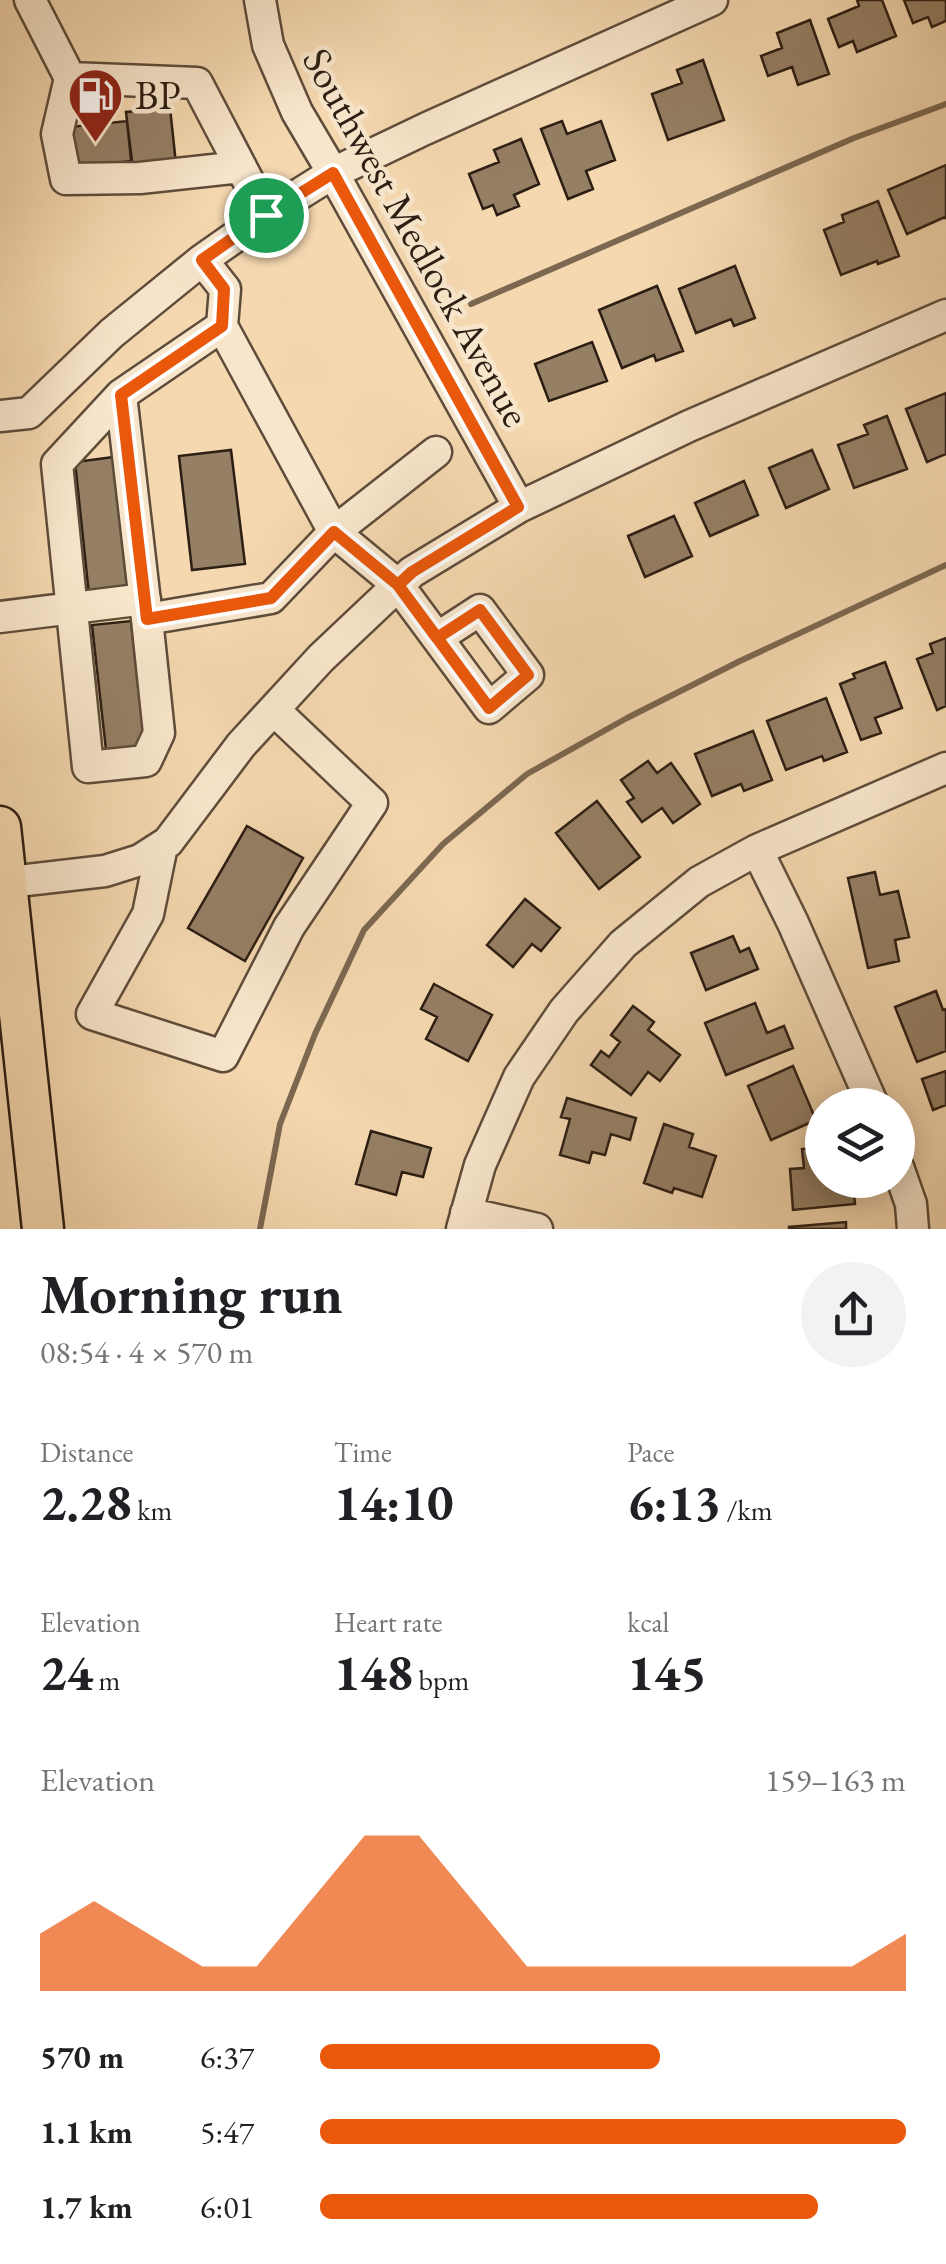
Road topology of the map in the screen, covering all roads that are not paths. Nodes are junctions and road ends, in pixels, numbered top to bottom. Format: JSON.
{"nodes":[{"id":1,"x":30,"y":0,"type":"edge"},
{"id":2,"x":260,"y":0,"type":"edge"},
{"id":3,"x":712,"y":0,"type":"edge"},
{"id":4,"x":70,"y":78,"type":"junction"},
{"id":5,"x":240,"y":166,"type":"junction"},
{"id":6,"x":333,"y":173,"type":"junction"},
{"id":7,"x":266,"y":215,"type":"junction"},
{"id":8,"x":202,"y":260,"type":"junction"},
{"id":9,"x":946,"y":314,"type":"edge"},
{"id":10,"x":222,"y":326,"type":"junction"},
{"id":11,"x":121,"y":395,"type":"junction"},
{"id":12,"x":0,"y":416,"type":"edge"},
{"id":13,"x":436,"y":452,"type":"dead end"},
{"id":14,"x":518,"y":507,"type":"junction"},
{"id":15,"x":334,"y":532,"type":"junction"},
{"id":16,"x":398,"y":585,"type":"junction"},
{"id":17,"x":72,"y":608,"type":"junction"},
{"id":18,"x":146,"y":609,"type":"junction"},
{"id":19,"x":0,"y":617,"type":"edge"},
{"id":20,"x":437,"y":638,"type":"dead end"},
{"id":21,"x":274,"y":710,"type":"junction"},
{"id":22,"x":946,"y":768,"type":"edge"},
{"id":23,"x":0,"y":827,"type":"edge"},
{"id":24,"x":162,"y":846,"type":"junction"},
{"id":25,"x":757,"y":850,"type":"junction"},
{"id":26,"x":3,"y":883,"type":"edge"},
{"id":27,"x":866,"y":1088,"type":"edge"},
{"id":28,"x":910,"y":1198,"type":"edge"},
{"id":29,"x":464,"y":1221,"type":"edge"},
{"id":30,"x":43,"y":1229,"type":"edge"},
{"id":31,"x":537,"y":1229,"type":"edge"},
{"id":32,"x":913,"y":1229,"type":"edge"}],
"edges":[{"from":1,"to":4,"type":"street"},
{"from":2,"to":6,"type":"street","name":"Southwest Medlock Avenue"},
{"from":3,"to":6,"type":"street"},
{"from":4,"to":5,"type":"street"},
{"from":4,"to":5,"type":"street"},
{"from":5,"to":7,"type":"street"},
{"from":6,"to":7,"type":"street"},
{"from":6,"to":14,"type":"street","name":"Southwest Medlock Avenue"},
{"from":7,"to":8,"type":"street"},
{"from":8,"to":10,"type":"street"},
{"from":8,"to":12,"type":"street"},
{"from":9,"to":14,"type":"street"},
{"from":10,"to":11,"type":"street"},
{"from":10,"to":15,"type":"street"},
{"from":11,"to":17,"type":"street"},
{"from":11,"to":18,"type":"street"},
{"from":13,"to":15,"type":"street"},
{"from":14,"to":16,"type":"street"},
{"from":15,"to":16,"type":"street"},
{"from":15,"to":18,"type":"street"},
{"from":16,"to":20,"type":"street"},
{"from":16,"to":21,"type":"street"},
{"from":17,"to":18,"type":"street"},
{"from":17,"to":18,"type":"street"},
{"from":17,"to":19,"type":"street"},
{"from":21,"to":24,"type":"street"},
{"from":21,"to":24,"type":"street"},
{"from":22,"to":25,"type":"street"},
{"from":23,"to":26,"type":"main road"},
{"from":24,"to":26,"type":"street"},
{"from":25,"to":27,"type":"street"},
{"from":25,"to":29,"type":"street"},
{"from":26,"to":30,"type":"main road"},
{"from":28,"to":32,"type":"street"},
{"from":29,"to":31,"type":"street"}]}
